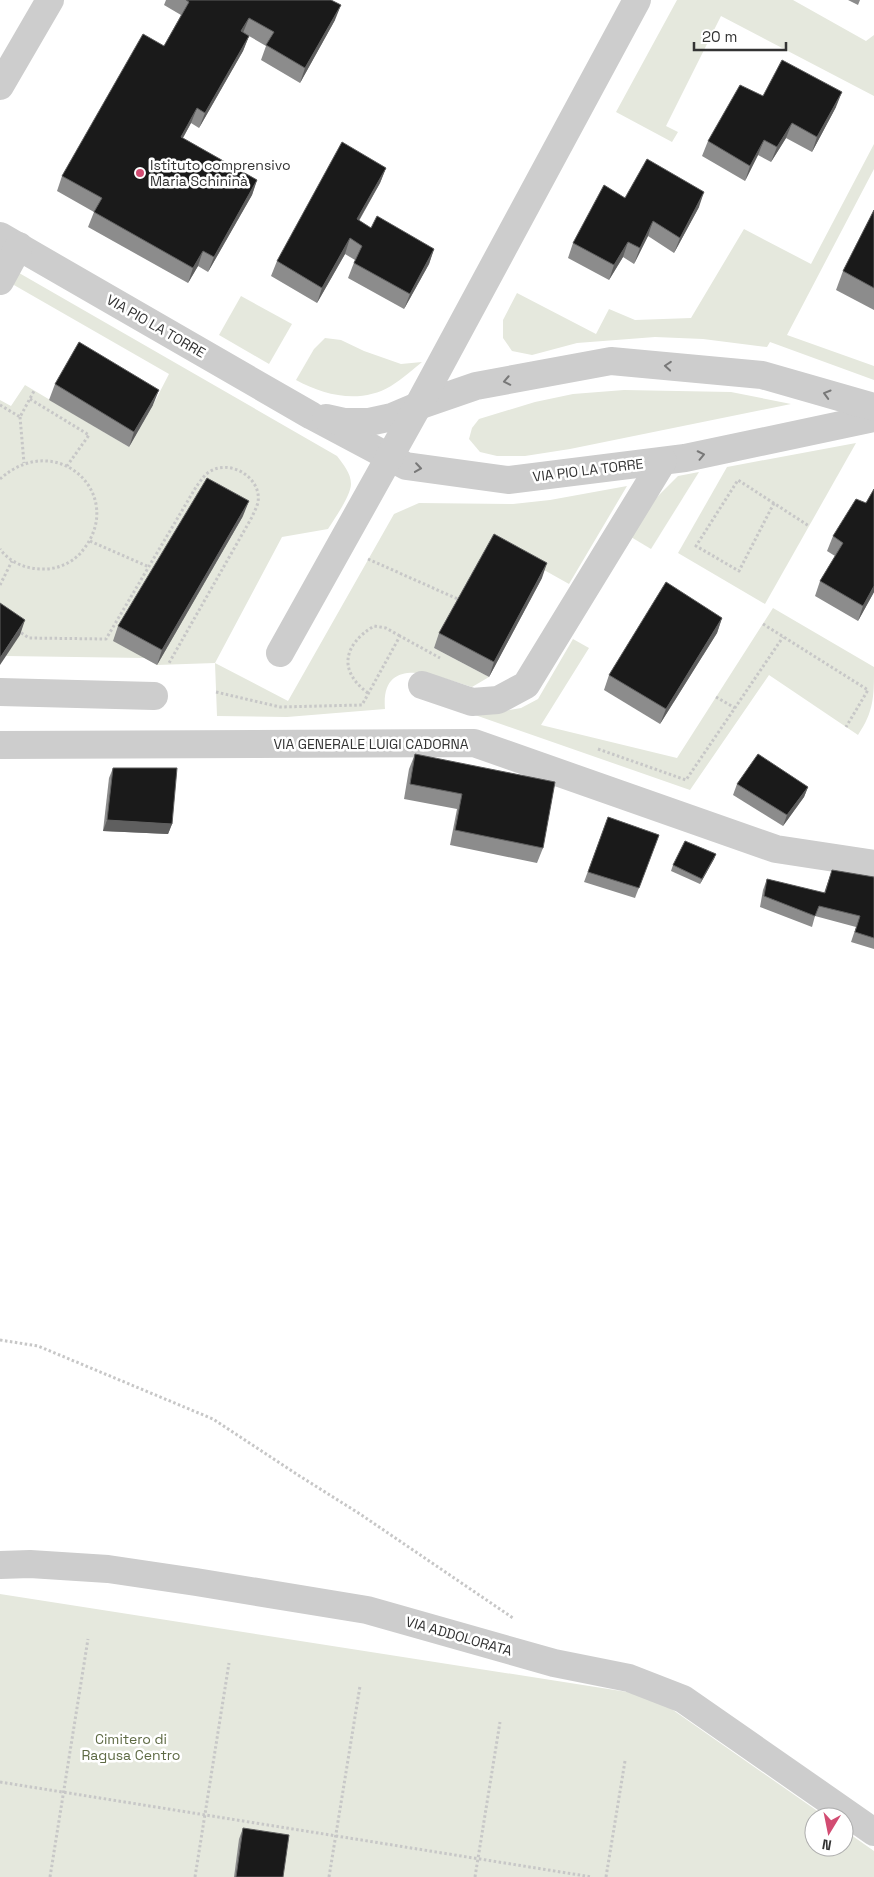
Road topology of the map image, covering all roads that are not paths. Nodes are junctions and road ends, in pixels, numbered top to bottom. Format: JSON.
{"nodes":[{"id":1,"x":50,"y":0,"type":"edge"},
{"id":2,"x":637,"y":0,"type":"edge"},
{"id":3,"x":0,"y":86,"type":"edge"},
{"id":4,"x":9,"y":241,"type":"edge"},
{"id":5,"x":0,"y":281,"type":"edge"},
{"id":6,"x":418,"y":406,"type":"junction"},
{"id":7,"x":874,"y":407,"type":"edge"},
{"id":8,"x":312,"y":416,"type":"junction"},
{"id":9,"x":874,"y":418,"type":"edge"},
{"id":10,"x":389,"y":458,"type":"junction"},
{"id":11,"x":663,"y":461,"type":"junction"},
{"id":12,"x":280,"y":653,"type":"dead end"},
{"id":13,"x":422,"y":685,"type":"dead end"},
{"id":14,"x":0,"y":692,"type":"edge"},
{"id":15,"x":154,"y":696,"type":"dead end"},
{"id":16,"x":0,"y":745,"type":"edge"},
{"id":17,"x":874,"y":864,"type":"edge"},
{"id":18,"x":0,"y":1565,"type":"edge"},
{"id":19,"x":874,"y":1832,"type":"edge"}],
"edges":[{"from":1,"to":3,"type":"street"},
{"from":2,"to":6,"type":"street"},
{"from":4,"to":5,"type":"street"},
{"from":4,"to":8,"type":"street","name":"VIA PIO LA TORRE"},
{"from":7,"to":6,"type":"street","name":"VIA PIO LA TORRE","one_way":true},
{"from":6,"to":8,"type":"street","name":"VIA PIO LA TORRE"},
{"from":6,"to":10,"type":"street"},
{"from":8,"to":10,"type":"street","name":"VIA PIO LA TORRE"},
{"from":11,"to":9,"type":"street","name":"VIA PIO LA TORRE","one_way":true},
{"from":10,"to":11,"type":"street","name":"VIA PIO LA TORRE","one_way":true},
{"from":10,"to":12,"type":"street"},
{"from":11,"to":13,"type":"street"},
{"from":14,"to":15,"type":"street"},
{"from":16,"to":17,"type":"street","name":"VIA GENERALE LUIGI CADORNA"},
{"from":18,"to":19,"type":"street","name":"VIA ADDOLORATA"}]}
